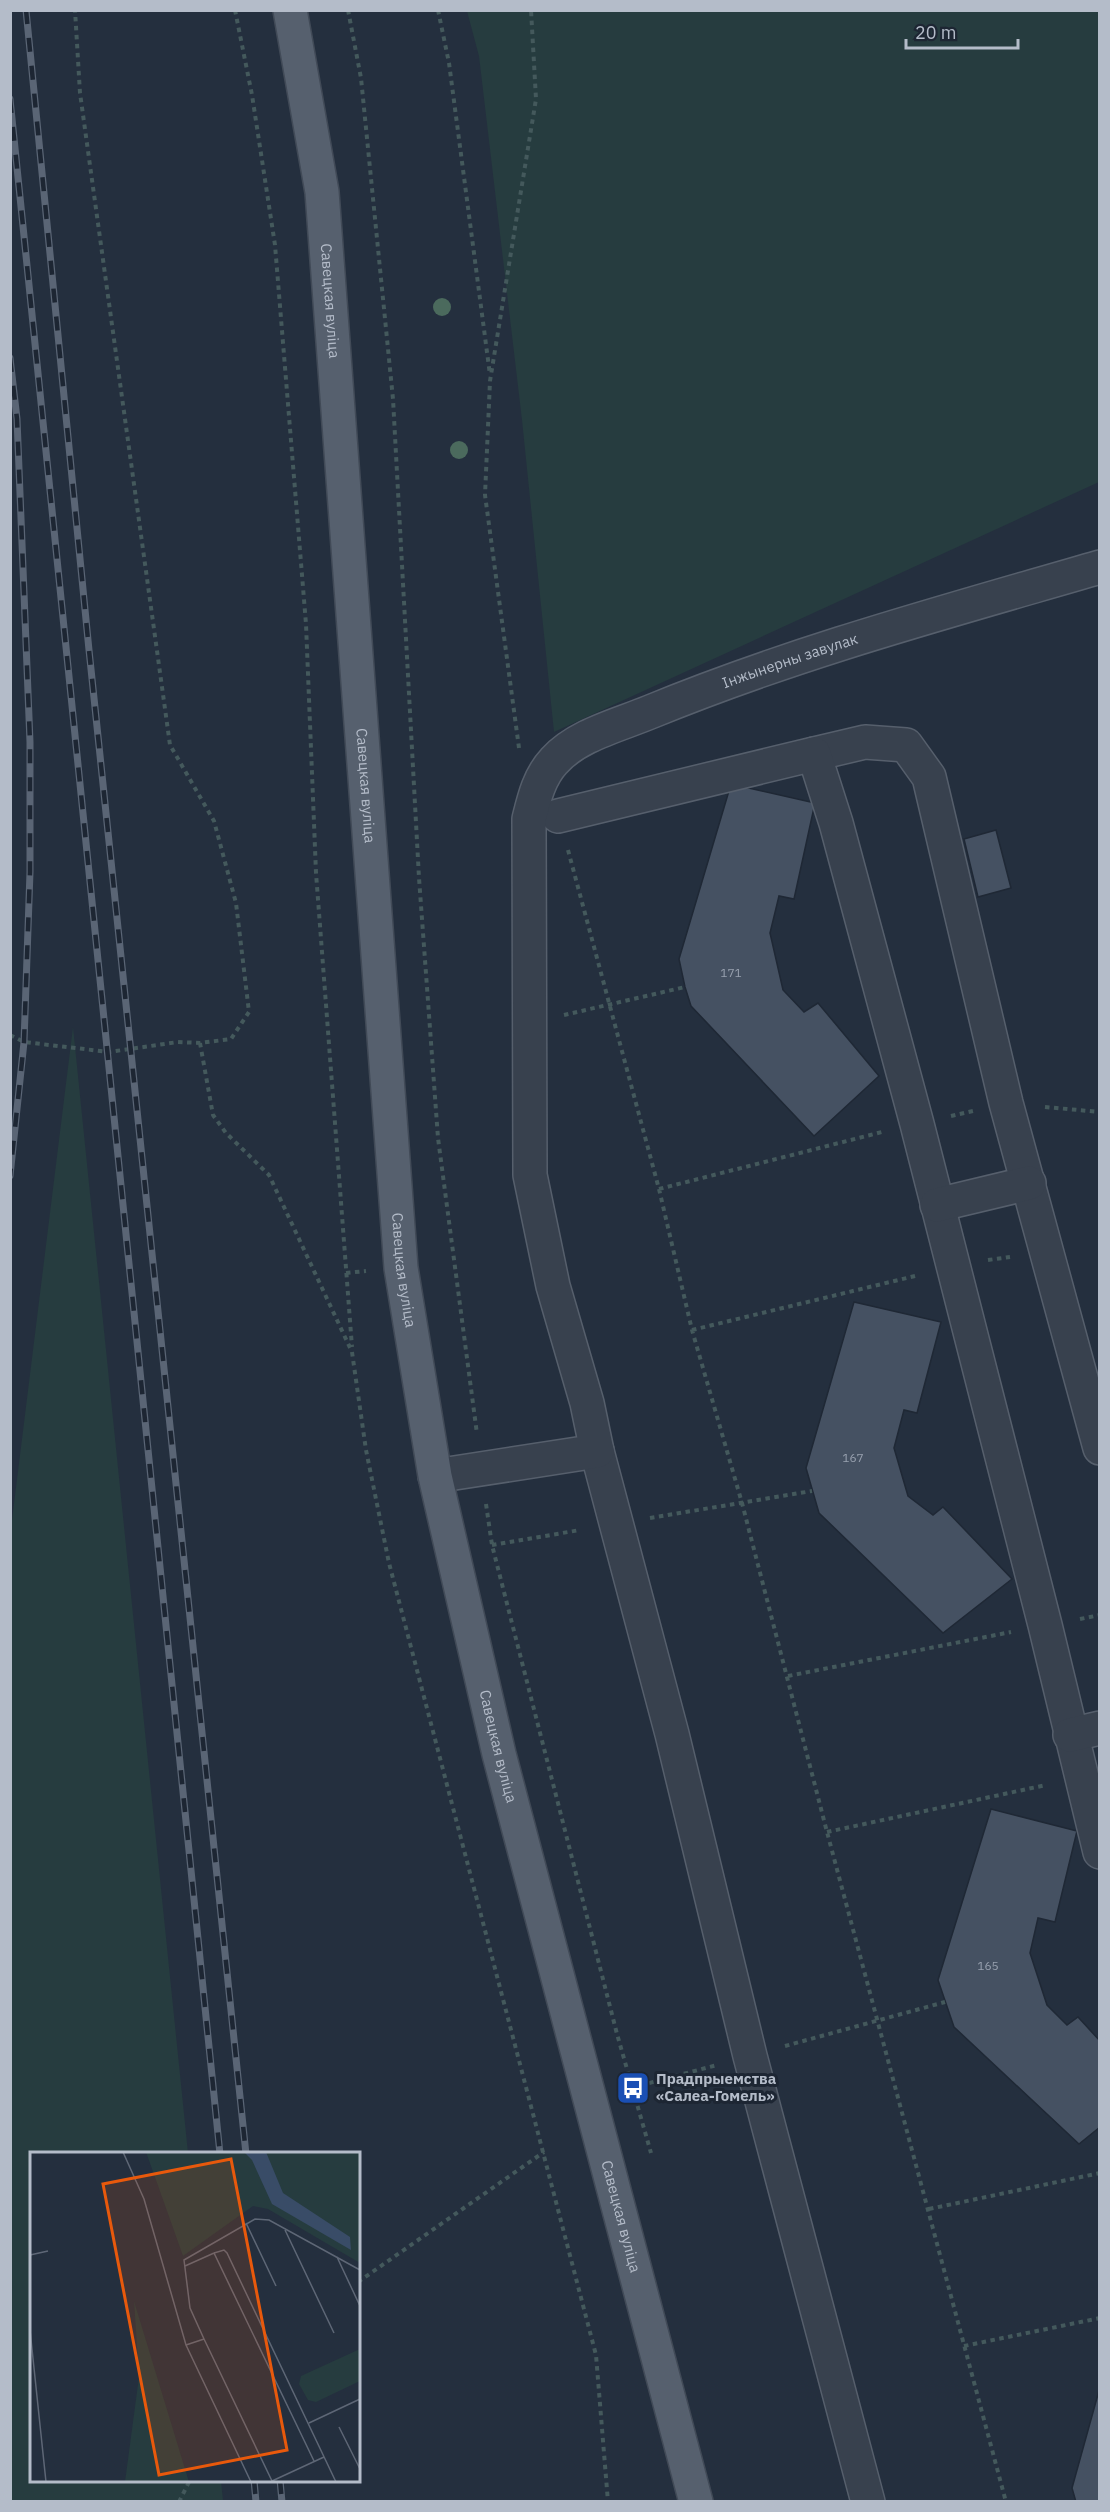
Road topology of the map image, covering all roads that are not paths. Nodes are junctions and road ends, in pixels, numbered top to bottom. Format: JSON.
{"nodes":[{"id":1,"x":290,"y":10,"type":"edge"},
{"id":2,"x":1100,"y":567,"type":"edge"},
{"id":3,"x":814,"y":754,"type":"junction"},
{"id":4,"x":543,"y":817,"type":"junction"},
{"id":5,"x":1029,"y":1183,"type":"junction"},
{"id":6,"x":937,"y":1205,"type":"junction"},
{"id":7,"x":1100,"y":1448,"type":"edge"},
{"id":8,"x":597,"y":1451,"type":"junction"},
{"id":9,"x":435,"y":1476,"type":"junction"},
{"id":10,"x":1085,"y":1732,"type":"edge"},
{"id":11,"x":1100,"y":1852,"type":"edge"},
{"id":12,"x":696,"y":2502,"type":"edge"},
{"id":13,"x":868,"y":2502,"type":"edge"}],
"edges":[{"from":1,"to":9,"type":"main road","name":"Савецкая вуліца"},
{"from":2,"to":4,"type":"street","name":"Інжынерны завулак"},
{"from":3,"to":4,"type":"street"},
{"from":3,"to":5,"type":"street"},
{"from":3,"to":6,"type":"street"},
{"from":4,"to":8,"type":"street","name":"Інжынерны завулак"},
{"from":5,"to":6,"type":"street"},
{"from":5,"to":7,"type":"street"},
{"from":6,"to":10,"type":"street"},
{"from":8,"to":9,"type":"street"},
{"from":8,"to":13,"type":"street","name":"Інжынерны завулак"},
{"from":9,"to":12,"type":"main road","name":"Савецкая вуліца"},
{"from":10,"to":11,"type":"street"}]}
